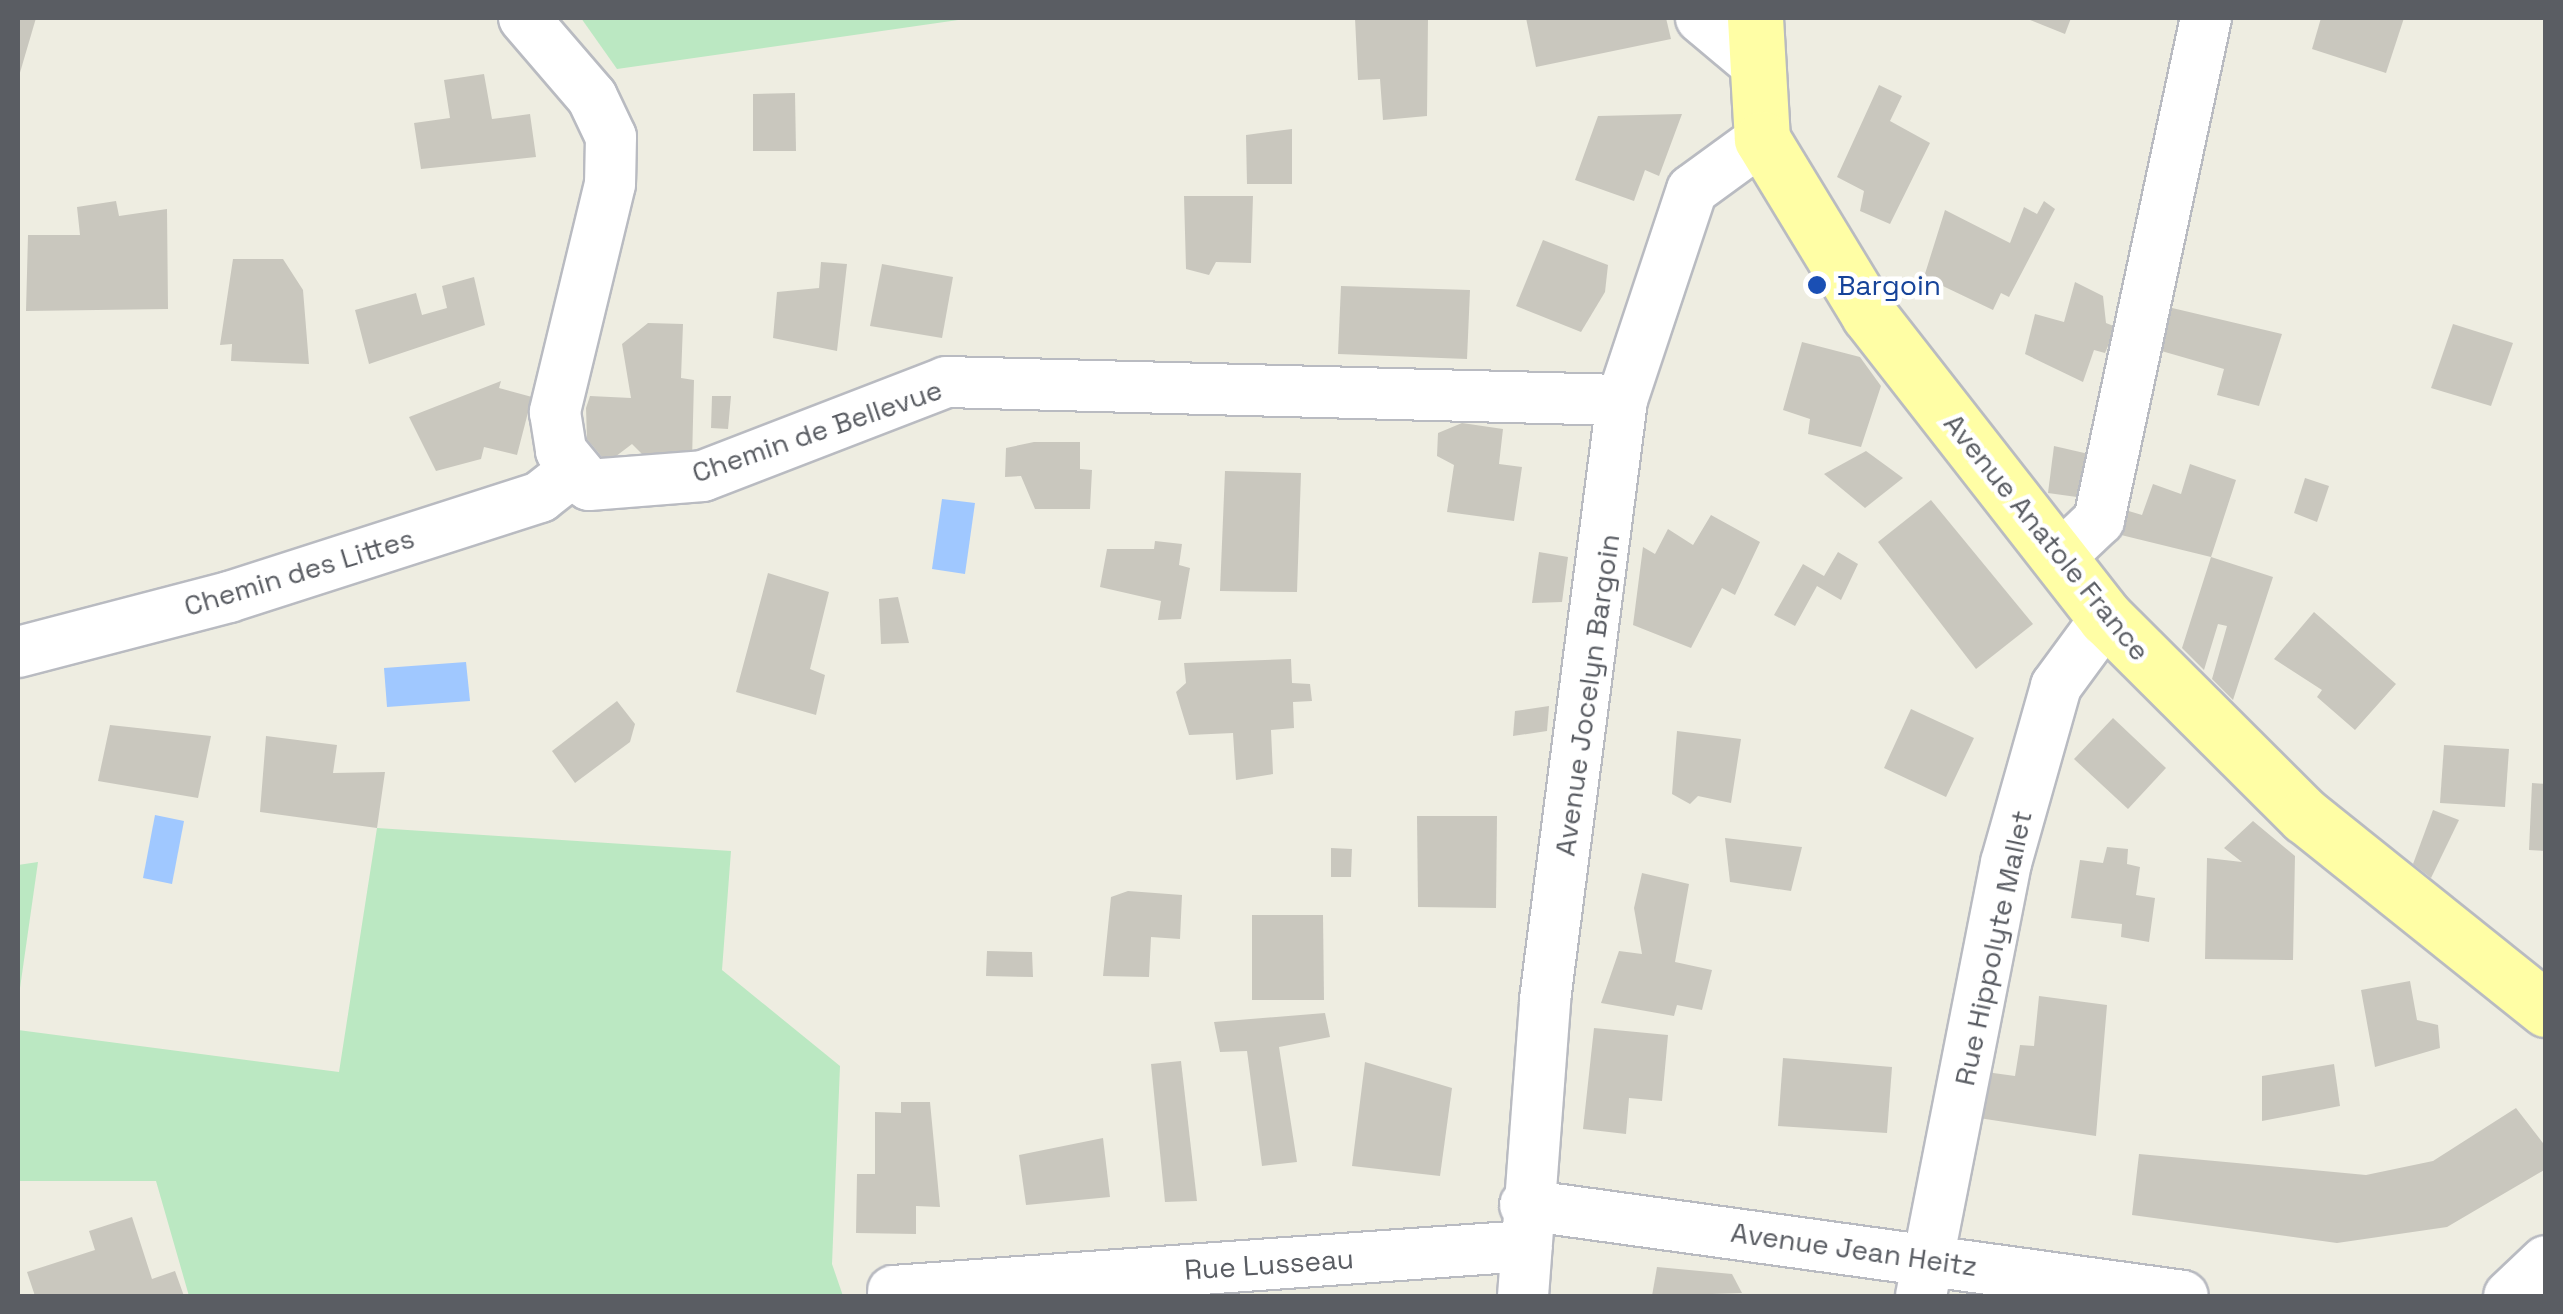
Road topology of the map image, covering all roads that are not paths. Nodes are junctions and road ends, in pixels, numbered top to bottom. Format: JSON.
{"nodes":[{"id":1,"x":524,"y":18,"type":"edge"},
{"id":2,"x":1701,"y":18,"type":"edge"},
{"id":3,"x":2206,"y":18,"type":"edge"},
{"id":4,"x":1753,"y":39,"type":"edge"},
{"id":5,"x":1762,"y":139,"type":"junction"},
{"id":6,"x":1622,"y":400,"type":"junction"},
{"id":7,"x":572,"y":472,"type":"junction"},
{"id":8,"x":2059,"y":558,"type":"junction"},
{"id":9,"x":2106,"y":618,"type":"junction"},
{"id":10,"x":18,"y":652,"type":"edge"},
{"id":11,"x":2546,"y":1009,"type":"edge"},
{"id":12,"x":1526,"y":1225,"type":"junction"},
{"id":13,"x":2546,"y":1262,"type":"edge"},
{"id":14,"x":1925,"y":1277,"type":"edge"},
{"id":15,"x":892,"y":1291,"type":"dead end"},
{"id":16,"x":1524,"y":1296,"type":"edge"},
{"id":17,"x":2183,"y":1296,"type":"edge"},
{"id":18,"x":2509,"y":1296,"type":"edge"}],
"edges":[{"from":1,"to":7,"type":"street"},
{"from":2,"to":4,"type":"street"},
{"from":3,"to":8,"type":"street"},
{"from":4,"to":5,"type":"main road","name":"Avenue Anatole France"},
{"from":5,"to":6,"type":"street","name":"Avenue Jocelyn Bargoin"},
{"from":5,"to":8,"type":"main road","name":"Avenue Anatole France"},
{"from":6,"to":7,"type":"street","name":"Chemin de Bellevue"},
{"from":6,"to":12,"type":"street","name":"Avenue Jocelyn Bargoin"},
{"from":7,"to":10,"type":"street","name":"Chemin des Littes"},
{"from":8,"to":9,"type":"main road","name":"Avenue Anatole France"},
{"from":9,"to":11,"type":"main road","name":"Avenue Anatole France"},
{"from":9,"to":14,"type":"street","name":"Rue Hippolyte Mallet"},
{"from":12,"to":14,"type":"street","name":"Avenue Jean Heitz"},
{"from":12,"to":15,"type":"street","name":"Rue Lusseau"},
{"from":12,"to":16,"type":"street","name":"Avenue Jocelyn Bargoin"},
{"from":13,"to":18,"type":"street"},
{"from":14,"to":17,"type":"street","name":"Avenue Jean Heitz"}]}
